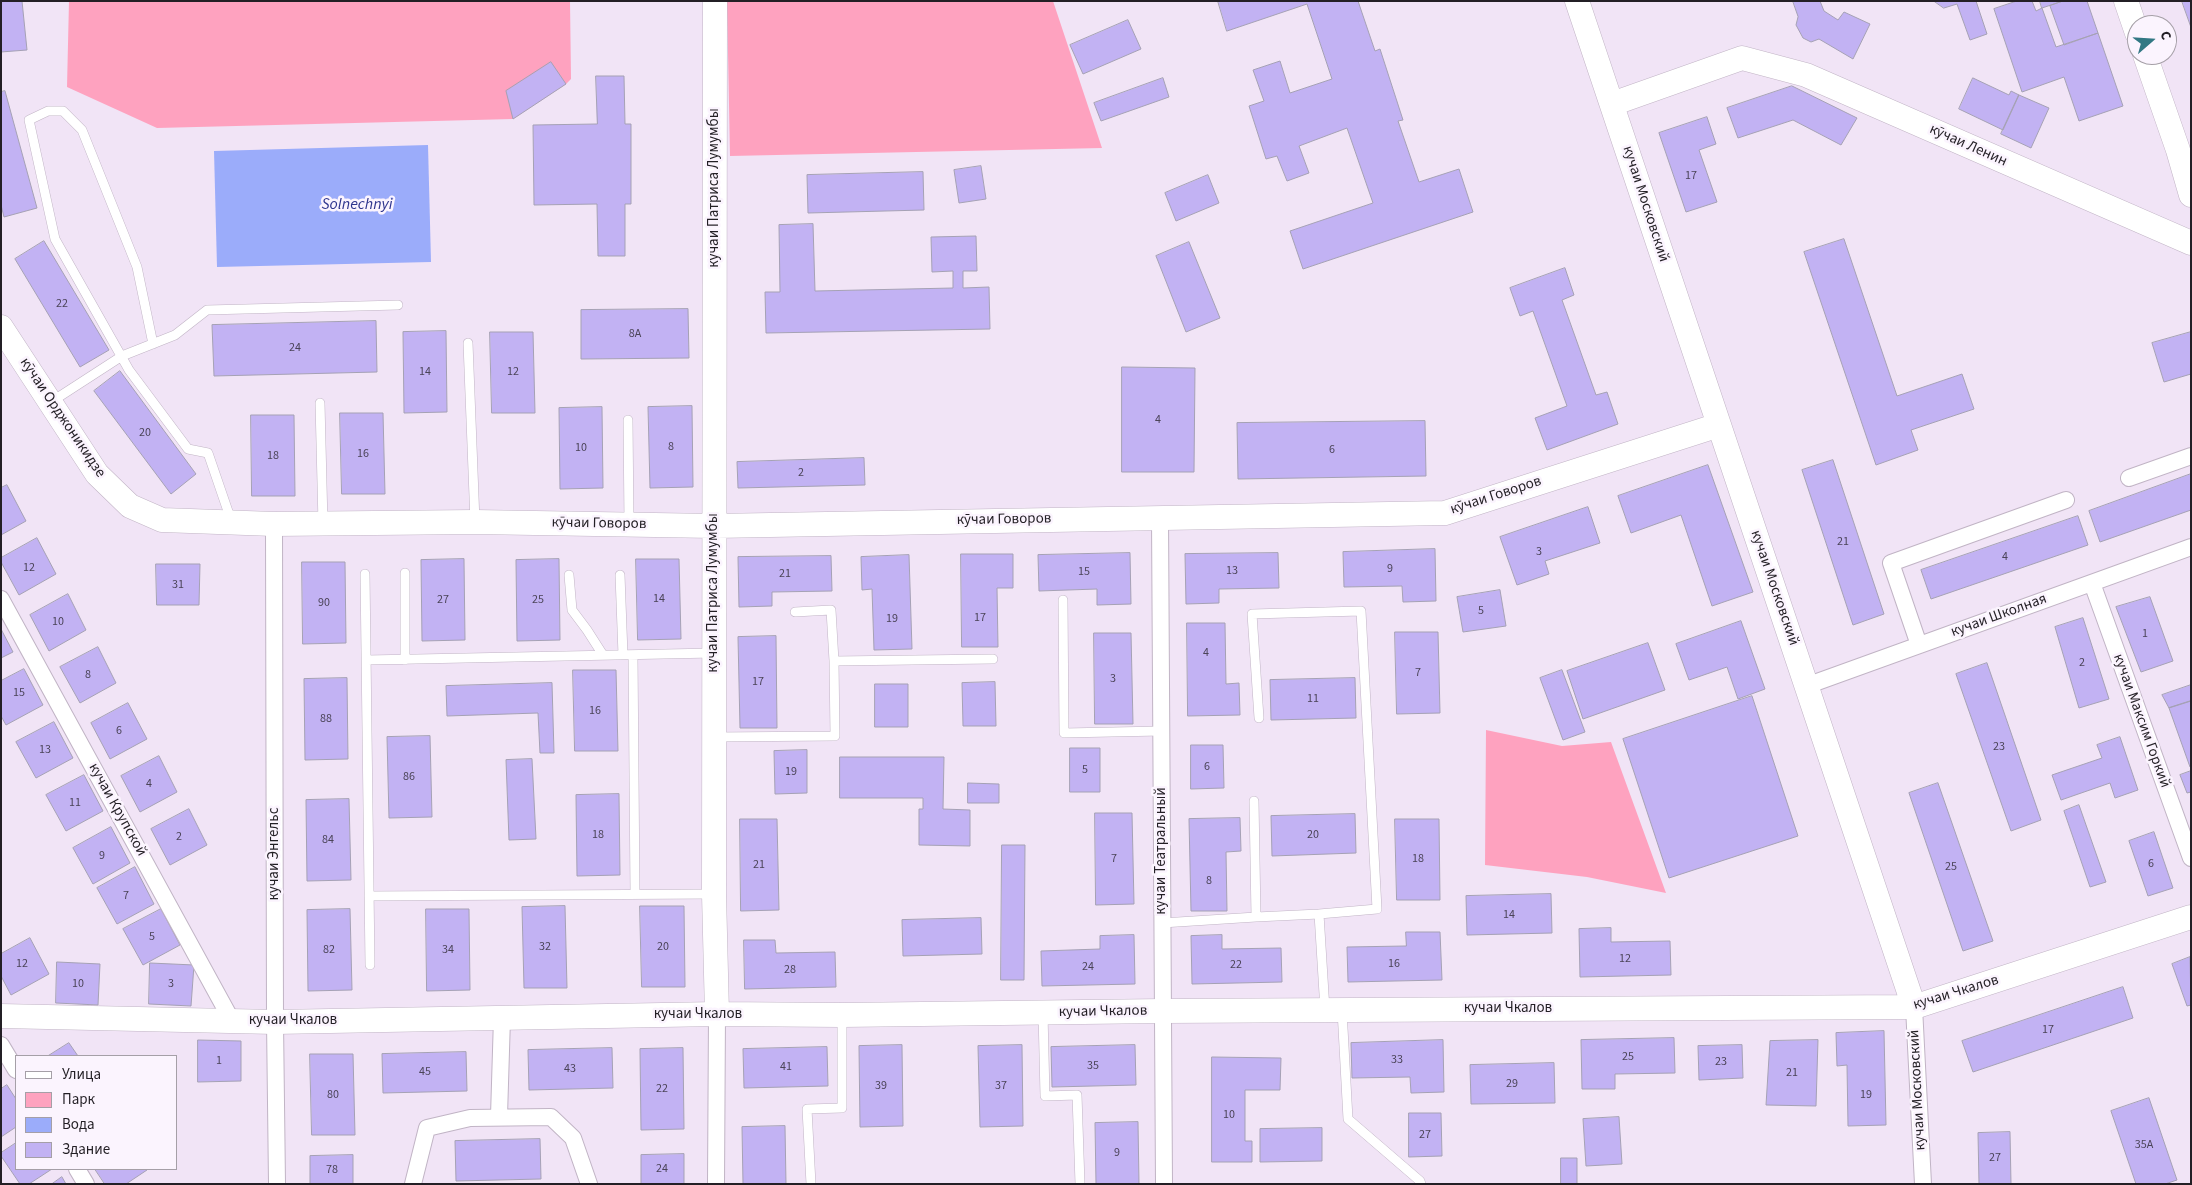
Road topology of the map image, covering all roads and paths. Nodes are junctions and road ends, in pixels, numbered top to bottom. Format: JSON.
{"nodes":[{"id":1,"x":715,"y":1,"type":"edge"},
{"id":2,"x":1578,"y":1,"type":"edge"},
{"id":3,"x":2126,"y":1,"type":"edge"},
{"id":4,"x":2131,"y":15,"type":"edge"},
{"id":5,"x":2148,"y":65,"type":"edge"},
{"id":6,"x":1612,"y":104,"type":"junction"},
{"id":7,"x":2191,"y":195,"type":"edge"},
{"id":8,"x":2191,"y":243,"type":"edge"},
{"id":9,"x":398,"y":305,"type":"dead end"},
{"id":10,"x":1,"y":327,"type":"edge"},
{"id":11,"x":468,"y":343,"type":"dead end"},
{"id":12,"x":153,"y":344,"type":"junction"},
{"id":13,"x":122,"y":356,"type":"junction"},
{"id":14,"x":50,"y":402,"type":"junction"},
{"id":15,"x":320,"y":403,"type":"dead end"},
{"id":16,"x":628,"y":420,"type":"dead end"},
{"id":17,"x":1719,"y":425,"type":"junction"},
{"id":18,"x":2191,"y":456,"type":"edge"},
{"id":19,"x":2129,"y":478,"type":"dead end"},
{"id":20,"x":2066,"y":500,"type":"dead end"},
{"id":21,"x":1160,"y":518,"type":"junction"},
{"id":22,"x":232,"y":522,"type":"junction"},
{"id":23,"x":475,"y":522,"type":"junction"},
{"id":24,"x":274,"y":524,"type":"junction"},
{"id":25,"x":323,"y":524,"type":"junction"},
{"id":26,"x":629,"y":524,"type":"junction"},
{"id":27,"x":714,"y":526,"type":"junction"},
{"id":28,"x":2191,"y":547,"type":"edge"},
{"id":29,"x":405,"y":573,"type":"dead end"},
{"id":30,"x":365,"y":574,"type":"dead end"},
{"id":31,"x":569,"y":575,"type":"dead end"},
{"id":32,"x":620,"y":575,"type":"dead end"},
{"id":33,"x":2092,"y":583,"type":"junction"},
{"id":34,"x":1,"y":600,"type":"edge"},
{"id":35,"x":1063,"y":600,"type":"dead end"},
{"id":36,"x":795,"y":612,"type":"dead end"},
{"id":37,"x":1919,"y":645,"type":"junction"},
{"id":38,"x":714,"y":653,"type":"junction"},
{"id":39,"x":603,"y":655,"type":"junction"},
{"id":40,"x":628,"y":655,"type":"junction"},
{"id":41,"x":367,"y":660,"type":"junction"},
{"id":42,"x":405,"y":660,"type":"junction"},
{"id":43,"x":993,"y":660,"type":"dead end"},
{"id":44,"x":834,"y":661,"type":"junction"},
{"id":45,"x":1806,"y":686,"type":"junction"},
{"id":46,"x":1259,"y":718,"type":"dead end"},
{"id":47,"x":1161,"y":731,"type":"junction"},
{"id":48,"x":715,"y":737,"type":"junction"},
{"id":49,"x":1254,"y":800,"type":"dead end"},
{"id":50,"x":2191,"y":858,"type":"edge"},
{"id":51,"x":635,"y":894,"type":"junction"},
{"id":52,"x":714,"y":894,"type":"junction"},
{"id":53,"x":369,"y":896,"type":"junction"},
{"id":54,"x":1319,"y":914,"type":"junction"},
{"id":55,"x":1256,"y":917,"type":"junction"},
{"id":56,"x":2191,"y":917,"type":"edge"},
{"id":57,"x":1162,"y":923,"type":"junction"},
{"id":58,"x":370,"y":965,"type":"dead end"},
{"id":59,"x":1914,"y":1008,"type":"junction"},
{"id":60,"x":1333,"y":1010,"type":"junction"},
{"id":61,"x":1163,"y":1011,"type":"junction"},
{"id":62,"x":1043,"y":1013,"type":"junction"},
{"id":63,"x":717,"y":1014,"type":"junction"},
{"id":64,"x":1,"y":1016,"type":"edge"},
{"id":65,"x":842,"y":1016,"type":"junction"},
{"id":66,"x":502,"y":1018,"type":"junction"},
{"id":67,"x":232,"y":1021,"type":"junction"},
{"id":68,"x":275,"y":1022,"type":"junction"},
{"id":69,"x":1,"y":1045,"type":"edge"},
{"id":70,"x":15,"y":1068,"type":"edge"},
{"id":71,"x":499,"y":1116,"type":"junction"},
{"id":72,"x":78,"y":1170,"type":"edge"},
{"id":73,"x":86,"y":1184,"type":"edge"},
{"id":74,"x":277,"y":1184,"type":"edge"},
{"id":75,"x":413,"y":1184,"type":"edge"},
{"id":76,"x":589,"y":1184,"type":"edge"},
{"id":77,"x":716,"y":1184,"type":"edge"},
{"id":78,"x":811,"y":1184,"type":"edge"},
{"id":79,"x":1080,"y":1184,"type":"edge"},
{"id":80,"x":1164,"y":1184,"type":"edge"},
{"id":81,"x":1421,"y":1184,"type":"edge"},
{"id":82,"x":1923,"y":1184,"type":"edge"}],
"edges":[{"from":1,"to":27,"type":"street","name":"кучаи Патриса Лумумбы"},
{"from":2,"to":6,"type":"street","name":"кучаи Московский"},
{"from":3,"to":4,"type":"street"},
{"from":5,"to":7,"type":"street"},
{"from":6,"to":8,"type":"street","name":"кӯчаи Ленин"},
{"from":6,"to":17,"type":"street","name":"кучаи Московский"},
{"from":9,"to":12,"type":"lane"},
{"from":10,"to":14,"type":"street","name":"кӯчаи Орджоникидзе"},
{"from":11,"to":23,"type":"lane"},
{"from":12,"to":13,"type":"lane"},
{"from":12,"to":13,"type":"lane"},
{"from":13,"to":14,"type":"lane"},
{"from":13,"to":22,"type":"lane"},
{"from":14,"to":22,"type":"street","name":"кӯчаи Орджоникидзе"},
{"from":15,"to":25,"type":"lane"},
{"from":16,"to":26,"type":"lane"},
{"from":17,"to":21,"type":"street","name":"кӯчаи Говоров"},
{"from":17,"to":45,"type":"street","name":"кучаи Московский"},
{"from":18,"to":19,"type":"street"},
{"from":20,"to":37,"type":"street"},
{"from":21,"to":27,"type":"street","name":"кӯчаи Говоров"},
{"from":21,"to":47,"type":"street","name":"кучаи Театральный"},
{"from":22,"to":24,"type":"street","name":"кӯчаи Орджоникидзе"},
{"from":23,"to":25,"type":"street","name":"кӯчаи Говоров"},
{"from":23,"to":26,"type":"street","name":"кӯчаи Говоров"},
{"from":24,"to":25,"type":"street","name":"кӯчаи Говоров"},
{"from":24,"to":68,"type":"street","name":"кучаи Энгельс"},
{"from":26,"to":27,"type":"street","name":"кӯчаи Говоров"},
{"from":27,"to":38,"type":"street","name":"кучаи Патриса Лумумбы"},
{"from":28,"to":33,"type":"street","name":"кучаи Школная"},
{"from":29,"to":42,"type":"lane"},
{"from":30,"to":41,"type":"lane"},
{"from":31,"to":39,"type":"lane"},
{"from":32,"to":40,"type":"lane"},
{"from":33,"to":37,"type":"street","name":"кучаи Школная"},
{"from":33,"to":50,"type":"street","name":"кучаи Максим Горкий"},
{"from":34,"to":67,"type":"street","name":"кучаи Крупской"},
{"from":35,"to":47,"type":"lane"},
{"from":36,"to":44,"type":"lane"},
{"from":37,"to":45,"type":"street","name":"кучаи Школная"},
{"from":38,"to":40,"type":"lane"},
{"from":38,"to":48,"type":"street","name":"кучаи Патриса Лумумбы"},
{"from":39,"to":40,"type":"lane"},
{"from":39,"to":42,"type":"lane"},
{"from":40,"to":51,"type":"lane"},
{"from":41,"to":42,"type":"lane"},
{"from":41,"to":53,"type":"lane"},
{"from":43,"to":44,"type":"lane"},
{"from":44,"to":48,"type":"lane"},
{"from":45,"to":59,"type":"street","name":"кучаи Московский"},
{"from":46,"to":54,"type":"lane"},
{"from":47,"to":57,"type":"street","name":"кучаи Театральный"},
{"from":48,"to":52,"type":"street","name":"кучаи Патриса Лумумбы"},
{"from":49,"to":55,"type":"lane"},
{"from":51,"to":52,"type":"lane"},
{"from":51,"to":53,"type":"lane"},
{"from":52,"to":63,"type":"street","name":"кучаи Патриса Лумумбы"},
{"from":53,"to":58,"type":"lane"},
{"from":54,"to":55,"type":"lane"},
{"from":54,"to":60,"type":"lane"},
{"from":55,"to":57,"type":"lane"},
{"from":56,"to":59,"type":"street","name":"кучаи Чкалов"},
{"from":57,"to":61,"type":"street","name":"кучаи Театральный"},
{"from":59,"to":60,"type":"street","name":"кучаи Чкалов"},
{"from":59,"to":82,"type":"street","name":"кучаи Московский"},
{"from":60,"to":61,"type":"street","name":"кучаи Чкалов"},
{"from":60,"to":81,"type":"lane"},
{"from":61,"to":62,"type":"street","name":"кучаи Чкалов"},
{"from":61,"to":80,"type":"street","name":"кучаи Театральный"},
{"from":62,"to":65,"type":"street","name":"кучаи Чкалов"},
{"from":62,"to":79,"type":"lane"},
{"from":63,"to":65,"type":"street","name":"кучаи Чкалов"},
{"from":63,"to":66,"type":"street","name":"кучаи Чкалов"},
{"from":63,"to":77,"type":"street","name":"кучаи Патриса Лумумбы"},
{"from":64,"to":67,"type":"street","name":"кучаи Чкалов"},
{"from":65,"to":78,"type":"lane"},
{"from":66,"to":68,"type":"street","name":"кучаи Чкалов"},
{"from":66,"to":71,"type":"street"},
{"from":67,"to":68,"type":"street","name":"кучаи Чкалов"},
{"from":68,"to":74,"type":"street","name":"кучаи Энгельс"},
{"from":69,"to":70,"type":"street"},
{"from":71,"to":75,"type":"street"},
{"from":71,"to":76,"type":"street"},
{"from":72,"to":73,"type":"street"}]}
